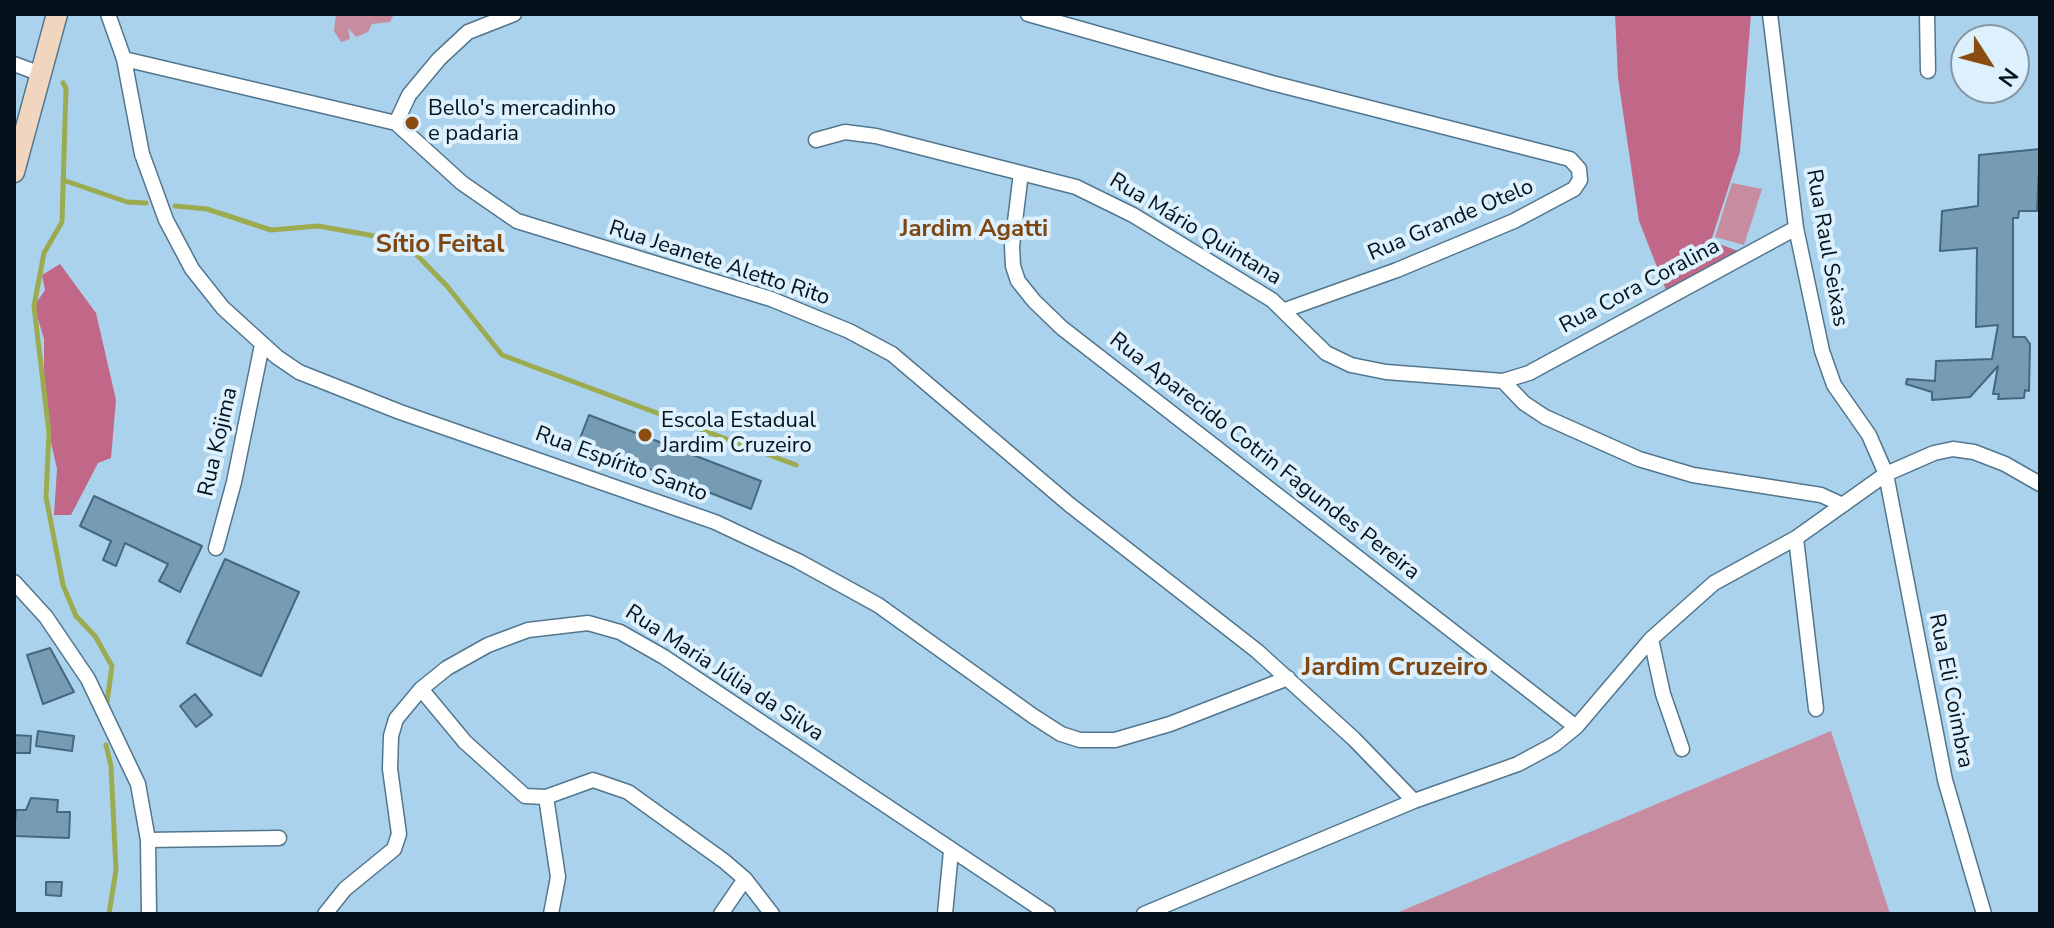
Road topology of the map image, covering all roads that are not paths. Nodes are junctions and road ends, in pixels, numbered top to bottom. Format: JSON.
{"nodes":[{"id":1,"x":57,"y":14,"type":"edge"},
{"id":2,"x":108,"y":14,"type":"edge"},
{"id":3,"x":514,"y":14,"type":"edge"},
{"id":4,"x":1028,"y":14,"type":"edge"},
{"id":5,"x":1770,"y":14,"type":"edge"},
{"id":6,"x":1927,"y":14,"type":"edge"},
{"id":7,"x":124,"y":59,"type":"junction"},
{"id":8,"x":14,"y":64,"type":"edge"},
{"id":9,"x":1928,"y":71,"type":"dead end"},
{"id":10,"x":41,"y":74,"type":"junction"},
{"id":11,"x":396,"y":123,"type":"junction"},
{"id":12,"x":816,"y":140,"type":"dead end"},
{"id":13,"x":14,"y":172,"type":"edge"},
{"id":14,"x":1021,"y":173,"type":"junction"},
{"id":15,"x":1796,"y":228,"type":"junction"},
{"id":16,"x":1285,"y":310,"type":"junction"},
{"id":17,"x":262,"y":345,"type":"junction"},
{"id":18,"x":1503,"y":381,"type":"junction"},
{"id":19,"x":1886,"y":474,"type":"junction"},
{"id":20,"x":2040,"y":484,"type":"edge"},
{"id":21,"x":1843,"y":505,"type":"junction"},
{"id":22,"x":1796,"y":538,"type":"junction"},
{"id":23,"x":216,"y":548,"type":"dead end"},
{"id":24,"x":14,"y":582,"type":"edge"},
{"id":25,"x":1651,"y":639,"type":"junction"},
{"id":26,"x":1288,"y":678,"type":"junction"},
{"id":27,"x":421,"y":689,"type":"junction"},
{"id":28,"x":1816,"y":709,"type":"dead end"},
{"id":29,"x":1576,"y":727,"type":"junction"},
{"id":30,"x":1682,"y":749,"type":"dead end"},
{"id":31,"x":546,"y":797,"type":"junction"},
{"id":32,"x":1414,"y":801,"type":"junction"},
{"id":33,"x":279,"y":838,"type":"dead end"},
{"id":34,"x":148,"y":840,"type":"junction"},
{"id":35,"x":951,"y":851,"type":"junction"},
{"id":36,"x":745,"y":879,"type":"junction"},
{"id":37,"x":149,"y":914,"type":"edge"},
{"id":38,"x":325,"y":914,"type":"edge"},
{"id":39,"x":551,"y":914,"type":"edge"},
{"id":40,"x":721,"y":914,"type":"edge"},
{"id":41,"x":772,"y":914,"type":"edge"},
{"id":42,"x":945,"y":914,"type":"edge"},
{"id":43,"x":1048,"y":914,"type":"edge"},
{"id":44,"x":1144,"y":914,"type":"edge"},
{"id":45,"x":1984,"y":914,"type":"edge"}],
"edges":[{"from":1,"to":10,"type":"main road"},
{"from":2,"to":7,"type":"street","name":"Rua Espírito Santo"},
{"from":3,"to":11,"type":"street"},
{"from":4,"to":16,"type":"street","name":"Rua Grande Otelo"},
{"from":5,"to":15,"type":"street","name":"Rua Raul Seixas"},
{"from":6,"to":9,"type":"street"},
{"from":7,"to":11,"type":"street","name":"Rua Jeanete Aletto Rito"},
{"from":7,"to":17,"type":"street","name":"Rua Espírito Santo"},
{"from":8,"to":10,"type":"street"},
{"from":10,"to":13,"type":"main road"},
{"from":11,"to":26,"type":"street","name":"Rua Jeanete Aletto Rito"},
{"from":12,"to":14,"type":"street","name":"Rua Mário Quintana"},
{"from":14,"to":16,"type":"street","name":"Rua Mário Quintana"},
{"from":14,"to":29,"type":"street","name":"Rua Aparecido Cotrin Fagundes Pereira"},
{"from":15,"to":18,"type":"street","name":"Rua Cora Coralina"},
{"from":15,"to":19,"type":"street","name":"Rua Raul Seixas"},
{"from":16,"to":18,"type":"street","name":"Rua Mário Quintana"},
{"from":17,"to":23,"type":"street","name":"Rua Kojima"},
{"from":17,"to":26,"type":"street","name":"Rua Espírito Santo"},
{"from":18,"to":21,"type":"street"},
{"from":19,"to":20,"type":"street"},
{"from":19,"to":21,"type":"street"},
{"from":19,"to":45,"type":"street","name":"Rua Eli Coimbra"},
{"from":21,"to":22,"type":"street"},
{"from":22,"to":25,"type":"street"},
{"from":22,"to":28,"type":"street"},
{"from":24,"to":34,"type":"street"},
{"from":25,"to":29,"type":"street"},
{"from":25,"to":30,"type":"street"},
{"from":26,"to":32,"type":"street","name":"Rua Jeanete Aletto Rito"},
{"from":27,"to":31,"type":"street"},
{"from":27,"to":35,"type":"street","name":"Rua Maria Júlia da Silva"},
{"from":27,"to":38,"type":"street","name":"Rua Maria Júlia da Silva"},
{"from":29,"to":32,"type":"street"},
{"from":31,"to":36,"type":"street"},
{"from":31,"to":39,"type":"street"},
{"from":32,"to":44,"type":"street"},
{"from":33,"to":34,"type":"street"},
{"from":34,"to":37,"type":"street"},
{"from":35,"to":42,"type":"street"},
{"from":35,"to":43,"type":"street","name":"Rua Maria Júlia da Silva"},
{"from":36,"to":40,"type":"street"},
{"from":36,"to":41,"type":"street"}]}
